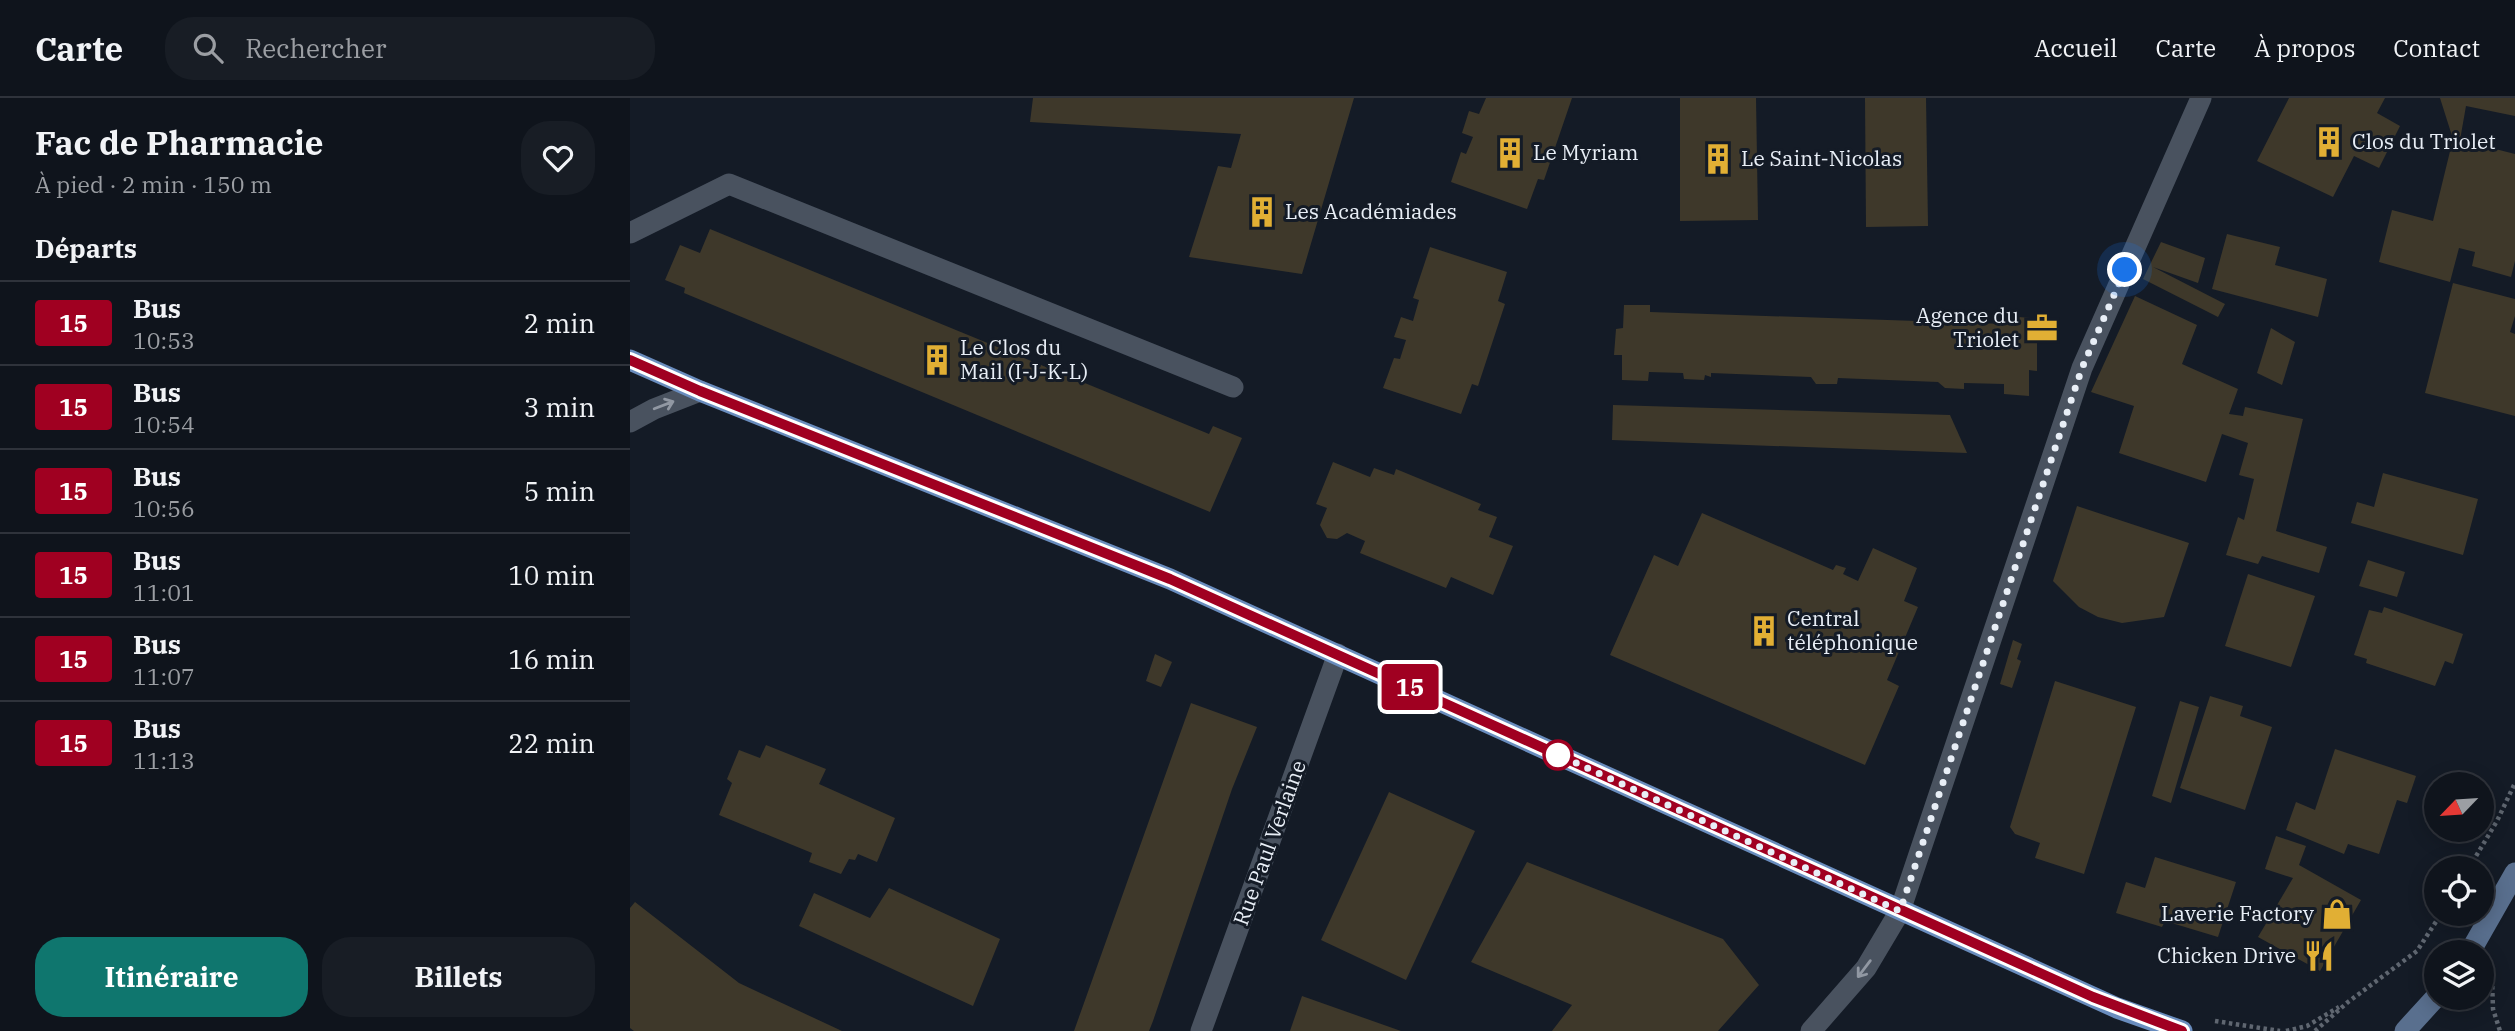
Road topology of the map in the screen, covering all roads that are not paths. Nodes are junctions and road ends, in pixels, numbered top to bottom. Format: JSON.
{"nodes":[{"id":1,"x":2201,"y":98,"type":"edge"},
{"id":2,"x":630,"y":233,"type":"edge"},
{"id":3,"x":630,"y":360,"type":"edge"},
{"id":4,"x":1233,"y":387,"type":"dead end"},
{"id":5,"x":700,"y":391,"type":"junction"},
{"id":6,"x":630,"y":422,"type":"edge"},
{"id":7,"x":1338,"y":654,"type":"junction"},
{"id":8,"x":2515,"y":873,"type":"edge"},
{"id":9,"x":1900,"y":911,"type":"junction"},
{"id":10,"x":2477,"y":940,"type":"edge"},
{"id":11,"x":2424,"y":1010,"type":"edge"},
{"id":12,"x":1201,"y":1031,"type":"edge"},
{"id":13,"x":1811,"y":1031,"type":"edge"},
{"id":14,"x":2182,"y":1031,"type":"edge"},
{"id":15,"x":2405,"y":1031,"type":"edge"}],
"edges":[{"from":1,"to":9,"type":"street"},
{"from":2,"to":4,"type":"street"},
{"from":3,"to":5,"type":"main road"},
{"from":6,"to":5,"type":"street","one_way":true},
{"from":5,"to":7,"type":"main road"},
{"from":7,"to":9,"type":"main road"},
{"from":7,"to":12,"type":"street","name":"Rue Paul Verlaine"},
{"from":8,"to":10,"type":"main road"},
{"from":9,"to":13,"type":"street","one_way":true},
{"from":9,"to":14,"type":"main road"},
{"from":11,"to":15,"type":"main road"}]}
